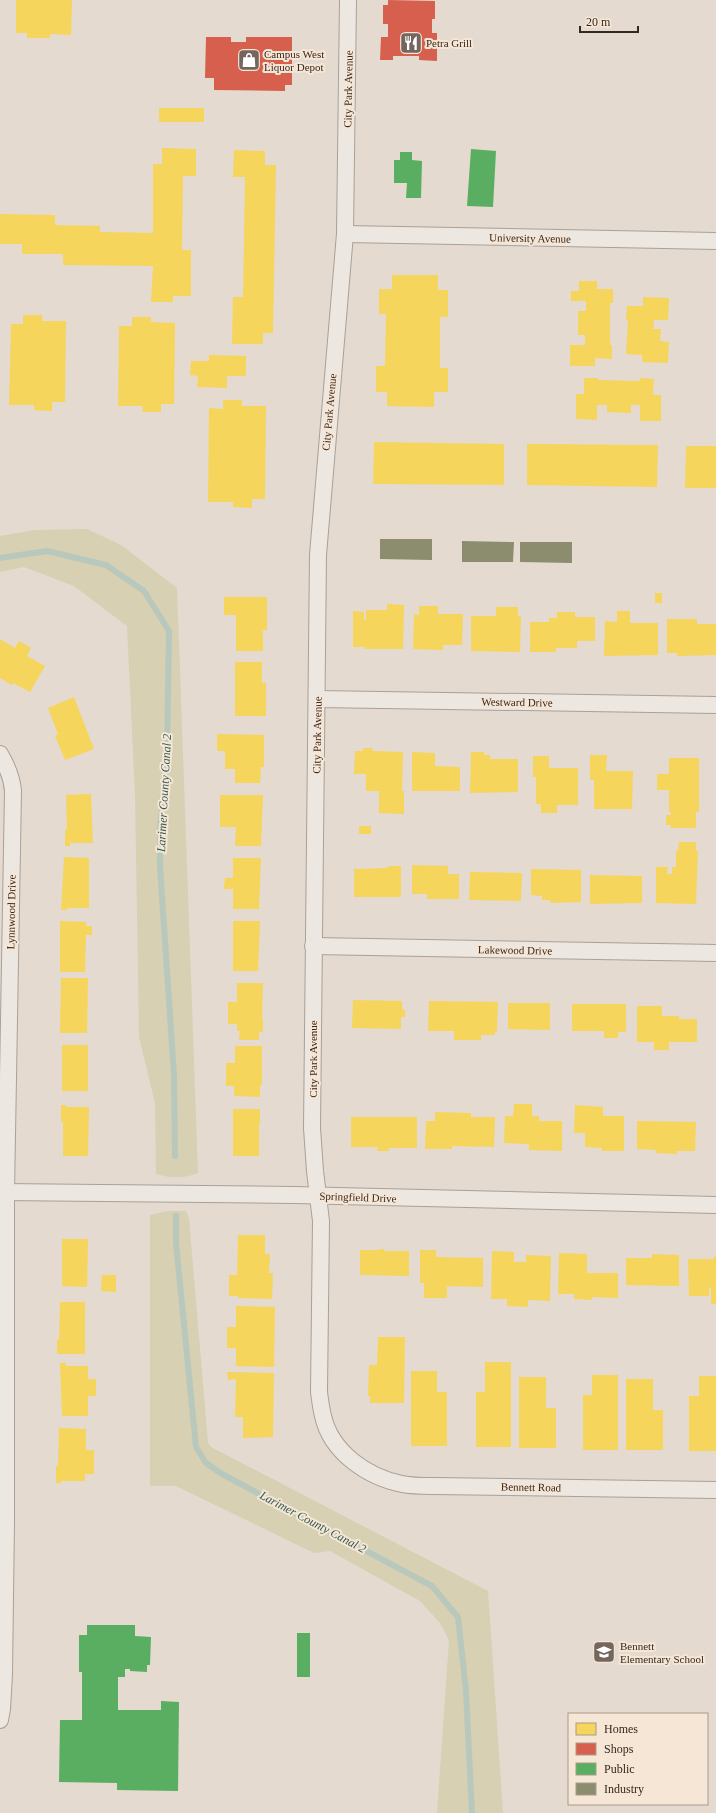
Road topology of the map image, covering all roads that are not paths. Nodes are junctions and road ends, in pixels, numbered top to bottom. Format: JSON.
{"nodes":[{"id":1,"x":348,"y":0,"type":"edge"},
{"id":2,"x":345,"y":234,"type":"junction"},
{"id":3,"x":716,"y":241,"type":"edge"},
{"id":4,"x":317,"y":699,"type":"junction"},
{"id":5,"x":716,"y":705,"type":"edge"},
{"id":6,"x":0,"y":754,"type":"edge"},
{"id":7,"x":313,"y":946,"type":"junction"},
{"id":8,"x":716,"y":953,"type":"edge"},
{"id":9,"x":3,"y":1192,"type":"edge"},
{"id":10,"x":319,"y":1196,"type":"junction"},
{"id":11,"x":716,"y":1204,"type":"edge"},
{"id":12,"x":352,"y":1462,"type":"joint"},
{"id":13,"x":716,"y":1490,"type":"edge"},
{"id":14,"x":0,"y":1720,"type":"edge"}],
"edges":[{"from":1,"to":2,"type":"street","name":"City Park Avenue"},
{"from":2,"to":3,"type":"street","name":"University Avenue"},
{"from":2,"to":4,"type":"street","name":"City Park Avenue"},
{"from":4,"to":5,"type":"street","name":"Westward Drive"},
{"from":4,"to":7,"type":"street","name":"City Park Avenue"},
{"from":6,"to":9,"type":"street","name":"Lynnwood Drive"},
{"from":7,"to":8,"type":"street","name":"Lakewood Drive"},
{"from":7,"to":10,"type":"street","name":"City Park Avenue"},
{"from":9,"to":10,"type":"street","name":"Springfield Drive"},
{"from":9,"to":14,"type":"street","name":"Lynnwood Drive"},
{"from":10,"to":11,"type":"street","name":"Springfield Drive"},
{"from":10,"to":12,"type":"street","name":"City Park Avenue"},
{"from":12,"to":13,"type":"street","name":"Bennett Road"}]}
